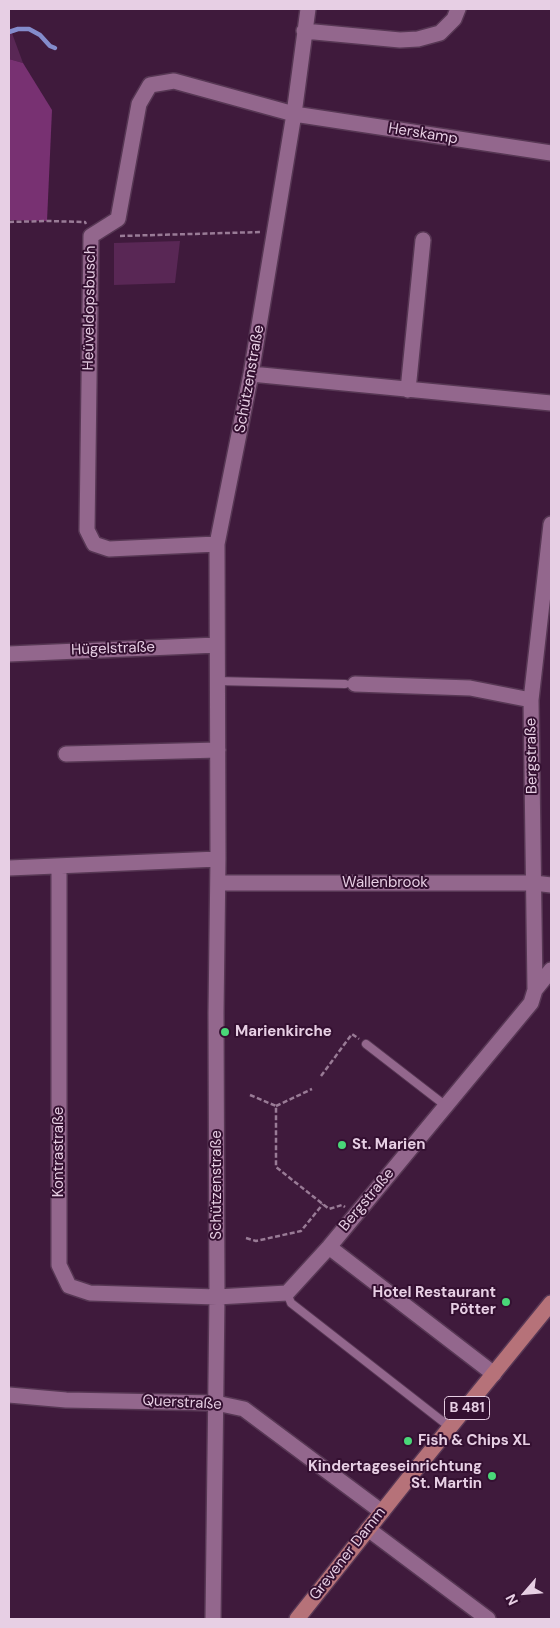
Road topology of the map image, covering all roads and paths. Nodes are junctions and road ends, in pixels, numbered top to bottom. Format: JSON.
{"nodes":[{"id":1,"x":308,"y":9,"type":"edge"},
{"id":2,"x":458,"y":9,"type":"edge"},
{"id":3,"x":304,"y":31,"type":"junction"},
{"id":4,"x":294,"y":114,"type":"junction"},
{"id":5,"x":551,"y":153,"type":"edge"},
{"id":6,"x":9,"y":222,"type":"edge"},
{"id":7,"x":275,"y":232,"type":"junction"},
{"id":8,"x":90,"y":236,"type":"junction"},
{"id":9,"x":120,"y":236,"type":"dead end"},
{"id":10,"x":422,"y":240,"type":"dead end"},
{"id":11,"x":251,"y":374,"type":"junction"},
{"id":12,"x":408,"y":390,"type":"junction"},
{"id":13,"x":551,"y":403,"type":"edge"},
{"id":14,"x":551,"y":524,"type":"edge"},
{"id":15,"x":217,"y":544,"type":"junction"},
{"id":16,"x":217,"y":644,"type":"junction"},
{"id":17,"x":9,"y":654,"type":"edge"},
{"id":18,"x":217,"y":681,"type":"junction"},
{"id":19,"x":350,"y":684,"type":"joint"},
{"id":20,"x":531,"y":700,"type":"junction"},
{"id":21,"x":218,"y":750,"type":"junction"},
{"id":22,"x":66,"y":754,"type":"dead end"},
{"id":23,"x":218,"y":859,"type":"junction"},
{"id":24,"x":59,"y":866,"type":"junction"},
{"id":25,"x":9,"y":868,"type":"edge"},
{"id":26,"x":218,"y":883,"type":"junction"},
{"id":27,"x":534,"y":884,"type":"junction"},
{"id":28,"x":551,"y":885,"type":"edge"},
{"id":29,"x":551,"y":970,"type":"edge"},
{"id":30,"x":536,"y":990,"type":"junction"},
{"id":31,"x":366,"y":1044,"type":"joint"},
{"id":32,"x":321,"y":1076,"type":"dead end"},
{"id":33,"x":312,"y":1089,"type":"dead end"},
{"id":34,"x":250,"y":1095,"type":"dead end"},
{"id":35,"x":276,"y":1106,"type":"junction"},
{"id":36,"x":446,"y":1106,"type":"junction"},
{"id":37,"x":323,"y":1204,"type":"junction"},
{"id":38,"x":355,"y":1215,"type":"junction"},
{"id":39,"x":246,"y":1238,"type":"dead end"},
{"id":40,"x":329,"y":1247,"type":"junction"},
{"id":41,"x":287,"y":1293,"type":"junction"},
{"id":42,"x":217,"y":1297,"type":"junction"},
{"id":43,"x":551,"y":1303,"type":"edge"},
{"id":44,"x":494,"y":1374,"type":"junction"},
{"id":45,"x":9,"y":1395,"type":"edge"},
{"id":46,"x":216,"y":1403,"type":"junction"},
{"id":47,"x":451,"y":1428,"type":"junction"},
{"id":48,"x":382,"y":1512,"type":"junction"},
{"id":49,"x":368,"y":1529,"type":"junction"},
{"id":50,"x":213,"y":1619,"type":"edge"},
{"id":51,"x":297,"y":1619,"type":"edge"},
{"id":52,"x":488,"y":1619,"type":"edge"}],
"edges":[{"from":1,"to":3,"type":"street","name":"Schützenstraße"},
{"from":2,"to":3,"type":"street"},
{"from":3,"to":4,"type":"street","name":"Schützenstraße"},
{"from":4,"to":5,"type":"street","name":"Herskamp"},
{"from":4,"to":7,"type":"street","name":"Schützenstraße"},
{"from":4,"to":8,"type":"street","name":"Heüveldopsbusch"},
{"from":6,"to":8,"type":"path"},
{"from":7,"to":9,"type":"path"},
{"from":7,"to":11,"type":"street","name":"Schützenstraße"},
{"from":8,"to":15,"type":"street","name":"Heüveldopsbusch"},
{"from":10,"to":12,"type":"street"},
{"from":11,"to":12,"type":"street"},
{"from":11,"to":15,"type":"street","name":"Schützenstraße"},
{"from":12,"to":13,"type":"street"},
{"from":14,"to":20,"type":"street","name":"Bergstraße"},
{"from":15,"to":16,"type":"street","name":"Schützenstraße"},
{"from":16,"to":17,"type":"street","name":"Hügelstraße"},
{"from":16,"to":18,"type":"street","name":"Schützenstraße"},
{"from":18,"to":19,"type":"lane"},
{"from":18,"to":21,"type":"street","name":"Schützenstraße"},
{"from":19,"to":20,"type":"street"},
{"from":20,"to":27,"type":"street","name":"Bergstraße"},
{"from":21,"to":22,"type":"street"},
{"from":21,"to":23,"type":"street","name":"Schützenstraße"},
{"from":23,"to":24,"type":"street"},
{"from":23,"to":26,"type":"street","name":"Schützenstraße"},
{"from":24,"to":25,"type":"street"},
{"from":24,"to":42,"type":"street","name":"Kontrastraße"},
{"from":26,"to":27,"type":"street","name":"Wallenbrook"},
{"from":26,"to":42,"type":"street","name":"Schützenstraße"},
{"from":27,"to":28,"type":"street","name":"Wallenbrook"},
{"from":27,"to":30,"type":"street","name":"Bergstraße"},
{"from":29,"to":30,"type":"street","name":"Bergstraße"},
{"from":30,"to":36,"type":"street","name":"Bergstraße"},
{"from":31,"to":32,"type":"path"},
{"from":31,"to":36,"type":"lane"},
{"from":33,"to":35,"type":"path"},
{"from":34,"to":35,"type":"path"},
{"from":35,"to":37,"type":"path"},
{"from":36,"to":38,"type":"street","name":"Bergstraße"},
{"from":37,"to":38,"type":"path"},
{"from":37,"to":39,"type":"path"},
{"from":38,"to":40,"type":"street","name":"Bergstraße"},
{"from":40,"to":41,"type":"street","name":"Bergstraße"},
{"from":40,"to":44,"type":"street","name":"Bergstraße"},
{"from":41,"to":42,"type":"street"},
{"from":41,"to":47,"type":"lane"},
{"from":42,"to":46,"type":"street","name":"Schützenstraße"},
{"from":43,"to":44,"type":"main road","name":"Grevener Damm","number":"B 481"},
{"from":44,"to":47,"type":"main road","name":"Grevener Damm","number":"B 481"},
{"from":45,"to":46,"type":"street","name":"Querstraße"},
{"from":46,"to":48,"type":"street","name":"Querstraße"},
{"from":46,"to":50,"type":"street","name":"Schützenstraße"},
{"from":47,"to":48,"type":"main road","name":"Grevener Damm","number":"B 481"},
{"from":48,"to":49,"type":"main road","name":"Grevener Damm","number":"B 481"},
{"from":49,"to":51,"type":"main road","name":"Grevener Damm","number":"B 481"},
{"from":49,"to":52,"type":"street"}]}
